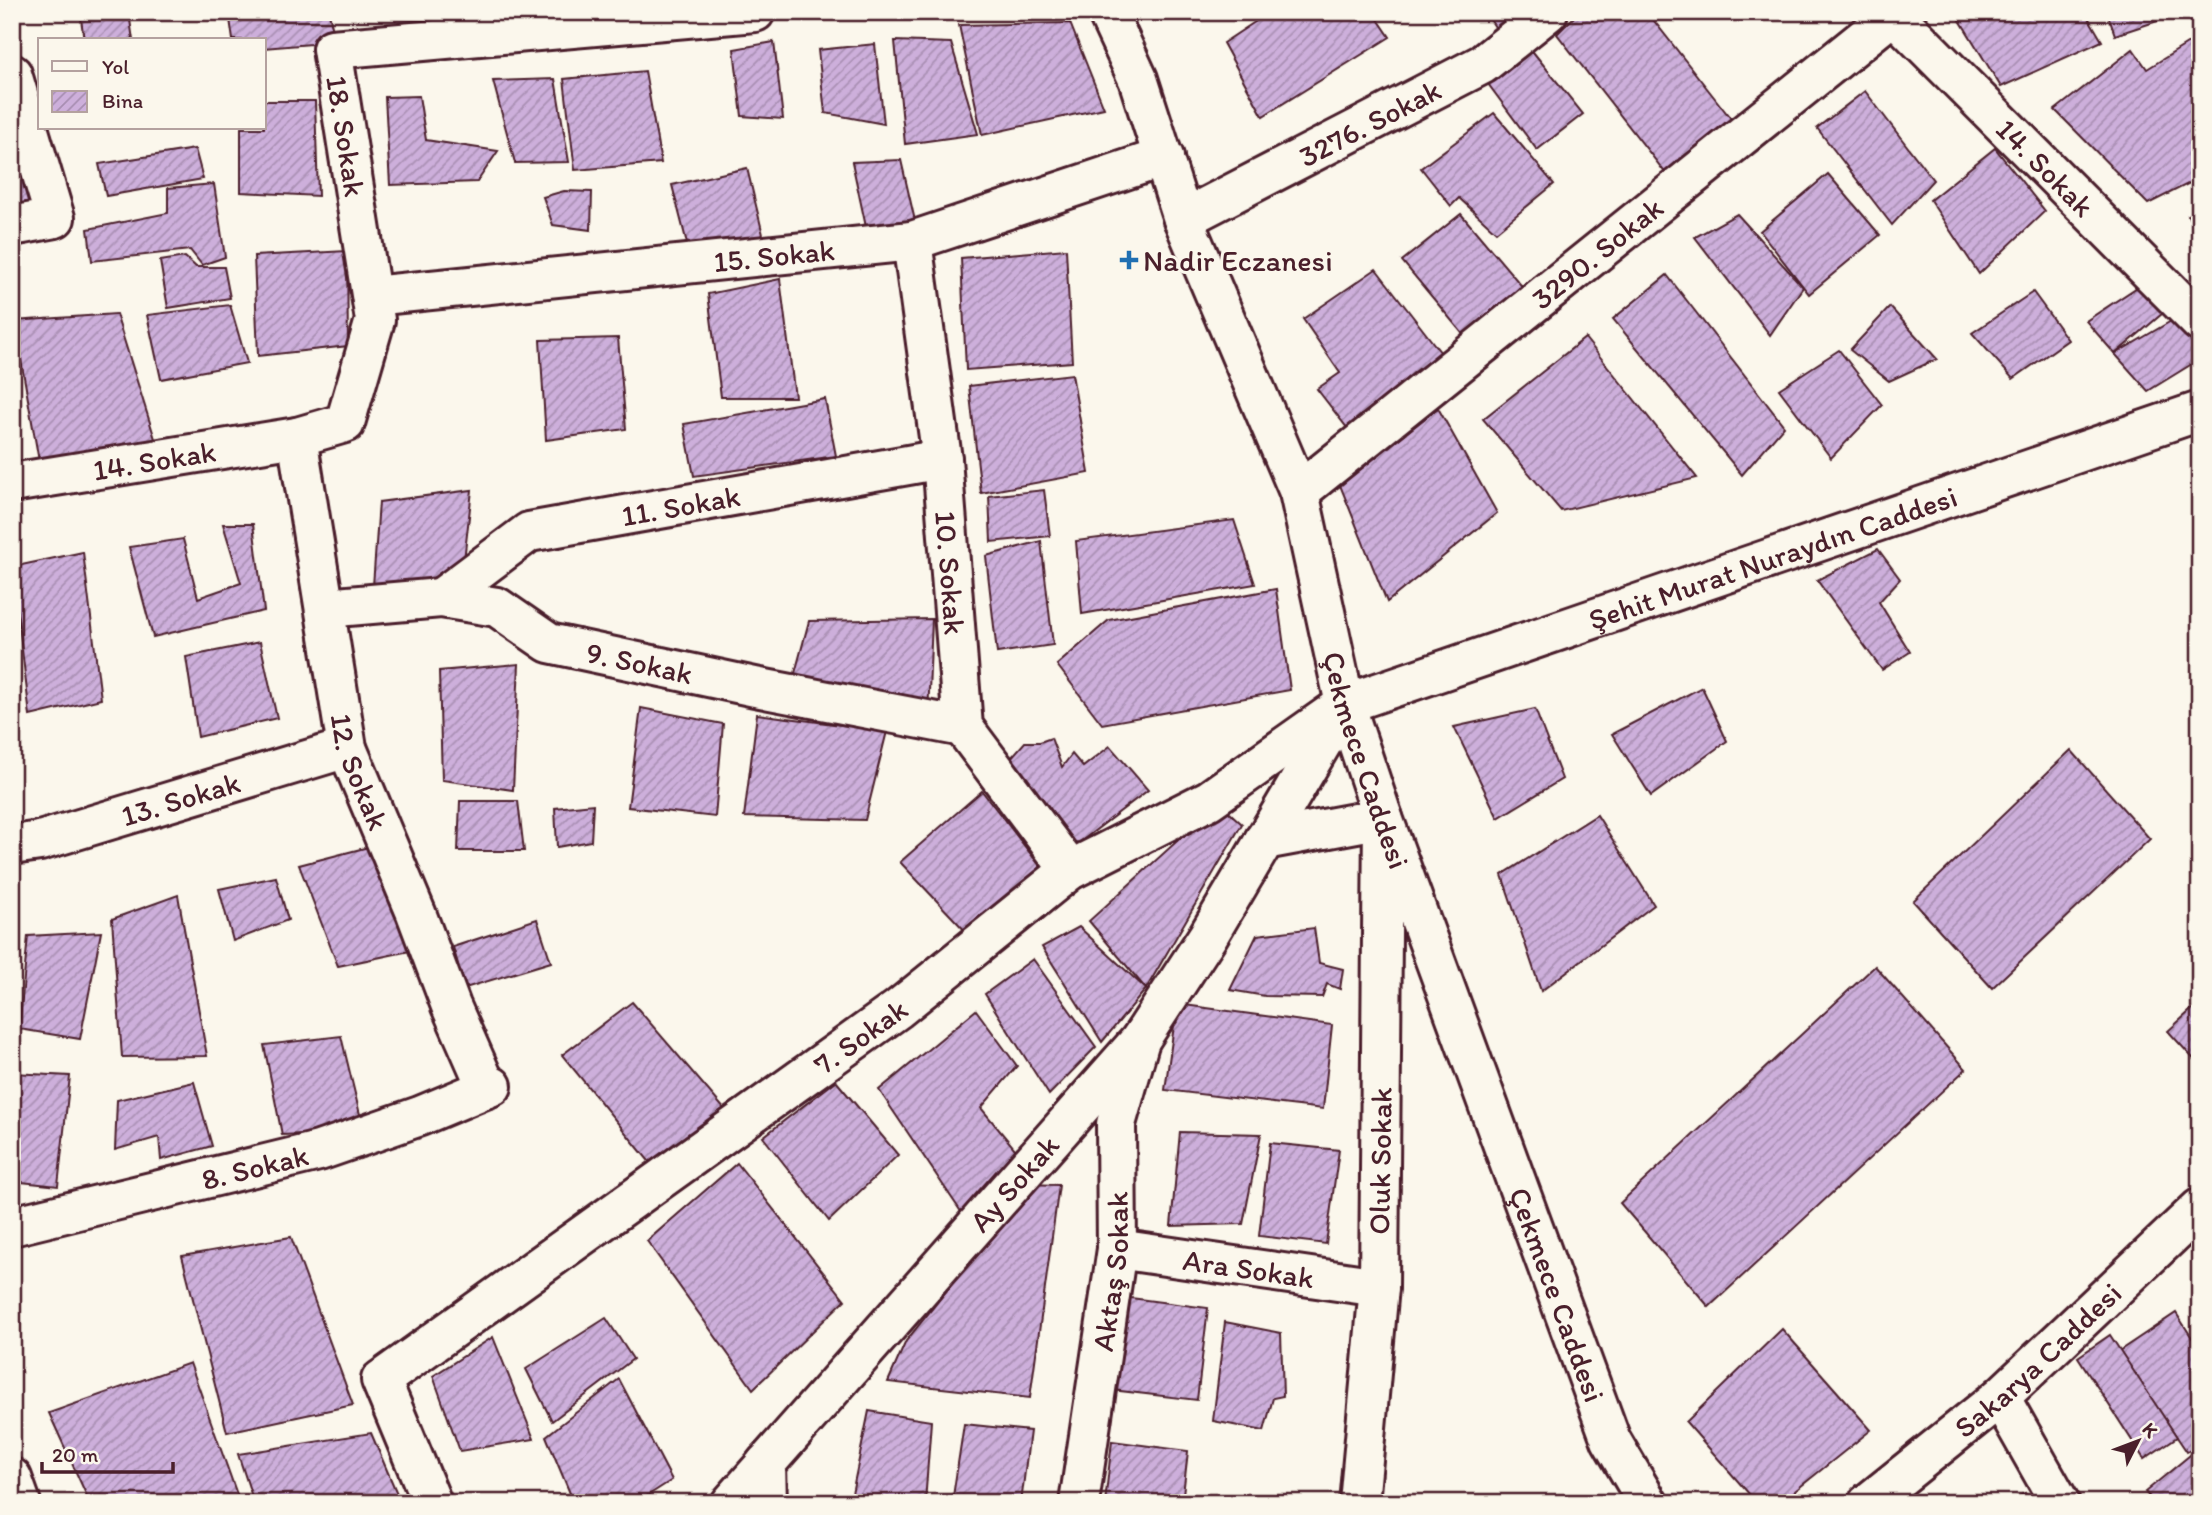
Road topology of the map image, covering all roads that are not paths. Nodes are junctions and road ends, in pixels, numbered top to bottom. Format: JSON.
{"nodes":[{"id":1,"x":755,"y":12,"type":"edge"},
{"id":2,"x":1107,"y":12,"type":"edge"},
{"id":3,"x":1548,"y":12,"type":"edge"},
{"id":4,"x":1893,"y":13,"type":"edge"},
{"id":5,"x":12,"y":74,"type":"edge"},
{"id":6,"x":1164,"y":157,"type":"junction"},
{"id":7,"x":1183,"y":219,"type":"junction"},
{"id":8,"x":12,"y":226,"type":"edge"},
{"id":9,"x":912,"y":241,"type":"junction"},
{"id":10,"x":372,"y":296,"type":"junction"},
{"id":11,"x":2200,"y":322,"type":"edge"},
{"id":12,"x":2200,"y":411,"type":"edge"},
{"id":13,"x":297,"y":437,"type":"junction"},
{"id":14,"x":942,"y":459,"type":"junction"},
{"id":15,"x":12,"y":483,"type":"edge"},
{"id":16,"x":1299,"y":492,"type":"junction"},
{"id":17,"x":441,"y":598,"type":"junction"},
{"id":18,"x":325,"y":608,"type":"junction"},
{"id":19,"x":1345,"y":704,"type":"junction"},
{"id":20,"x":963,"y":727,"type":"junction"},
{"id":21,"x":347,"y":748,"type":"junction"},
{"id":22,"x":1383,"y":818,"type":"junction"},
{"id":23,"x":1264,"y":840,"type":"junction"},
{"id":24,"x":12,"y":845,"type":"edge"},
{"id":25,"x":1070,"y":870,"type":"junction"},
{"id":26,"x":1140,"y":1040,"type":"junction"},
{"id":27,"x":489,"y":1087,"type":"joint"},
{"id":28,"x":2200,"y":1208,"type":"edge"},
{"id":29,"x":12,"y":1226,"type":"edge"},
{"id":30,"x":1117,"y":1250,"type":"junction"},
{"id":31,"x":1379,"y":1287,"type":"junction"},
{"id":32,"x":2000,"y":1397,"type":"junction"},
{"id":33,"x":766,"y":1463,"type":"junction"},
{"id":34,"x":12,"y":1478,"type":"edge"},
{"id":35,"x":21,"y":1503,"type":"edge"},
{"id":36,"x":432,"y":1503,"type":"edge"},
{"id":37,"x":731,"y":1503,"type":"edge"},
{"id":38,"x":767,"y":1503,"type":"edge"},
{"id":39,"x":1079,"y":1503,"type":"edge"},
{"id":40,"x":1359,"y":1503,"type":"edge"},
{"id":41,"x":1648,"y":1503,"type":"edge"},
{"id":42,"x":1868,"y":1503,"type":"edge"},
{"id":43,"x":2060,"y":1503,"type":"edge"}],
"edges":[{"from":1,"to":10,"type":"street","name":"18. Sokak"},
{"from":2,"to":6,"type":"street","name":"Çekmece Caddesi"},
{"from":3,"to":7,"type":"street","name":"3276. Sokak"},
{"from":4,"to":11,"type":"street","name":"14. Sokak"},
{"from":4,"to":16,"type":"street","name":"3290. Sokak"},
{"from":5,"to":8,"type":"street"},
{"from":6,"to":7,"type":"street","name":"Çekmece Caddesi"},
{"from":6,"to":9,"type":"street","name":"15. Sokak"},
{"from":7,"to":16,"type":"street","name":"Çekmece Caddesi"},
{"from":9,"to":10,"type":"street","name":"15. Sokak"},
{"from":9,"to":14,"type":"street","name":"10. Sokak"},
{"from":10,"to":13,"type":"street","name":"18. Sokak"},
{"from":12,"to":19,"type":"street","name":"Şehit Murat Nuraydın Caddesi"},
{"from":13,"to":15,"type":"street","name":"14. Sokak"},
{"from":13,"to":18,"type":"street","name":"12. Sokak"},
{"from":14,"to":17,"type":"street","name":"11. Sokak"},
{"from":14,"to":20,"type":"street","name":"10. Sokak"},
{"from":16,"to":19,"type":"street","name":"Çekmece Caddesi"},
{"from":17,"to":18,"type":"street","name":"9. Sokak"},
{"from":17,"to":20,"type":"street","name":"9. Sokak"},
{"from":18,"to":21,"type":"street","name":"12. Sokak"},
{"from":19,"to":22,"type":"street","name":"Çekmece Caddesi"},
{"from":19,"to":23,"type":"street","name":"Ay Sokak"},
{"from":19,"to":25,"type":"street","name":"7. Sokak"},
{"from":20,"to":25,"type":"street"},
{"from":21,"to":24,"type":"street","name":"13. Sokak"},
{"from":21,"to":27,"type":"street","name":"12. Sokak"},
{"from":22,"to":23,"type":"street"},
{"from":22,"to":31,"type":"street","name":"Oluk Sokak"},
{"from":22,"to":41,"type":"street","name":"Çekmece Caddesi"},
{"from":23,"to":26,"type":"street","name":"Ay Sokak"},
{"from":25,"to":36,"type":"street","name":"7. Sokak"},
{"from":26,"to":30,"type":"street","name":"Aktaş Sokak"},
{"from":26,"to":33,"type":"street","name":"Ay Sokak"},
{"from":27,"to":29,"type":"street","name":"8. Sokak"},
{"from":28,"to":32,"type":"street","name":"Sakarya Caddesi"},
{"from":30,"to":31,"type":"street","name":"Ara Sokak"},
{"from":30,"to":39,"type":"street","name":"Aktaş Sokak"},
{"from":31,"to":40,"type":"street","name":"Oluk Sokak"},
{"from":32,"to":42,"type":"street","name":"Sakarya Caddesi"},
{"from":32,"to":43,"type":"street"},
{"from":33,"to":37,"type":"street","name":"Ay Sokak"},
{"from":33,"to":38,"type":"street"},
{"from":34,"to":35,"type":"street"}]}
